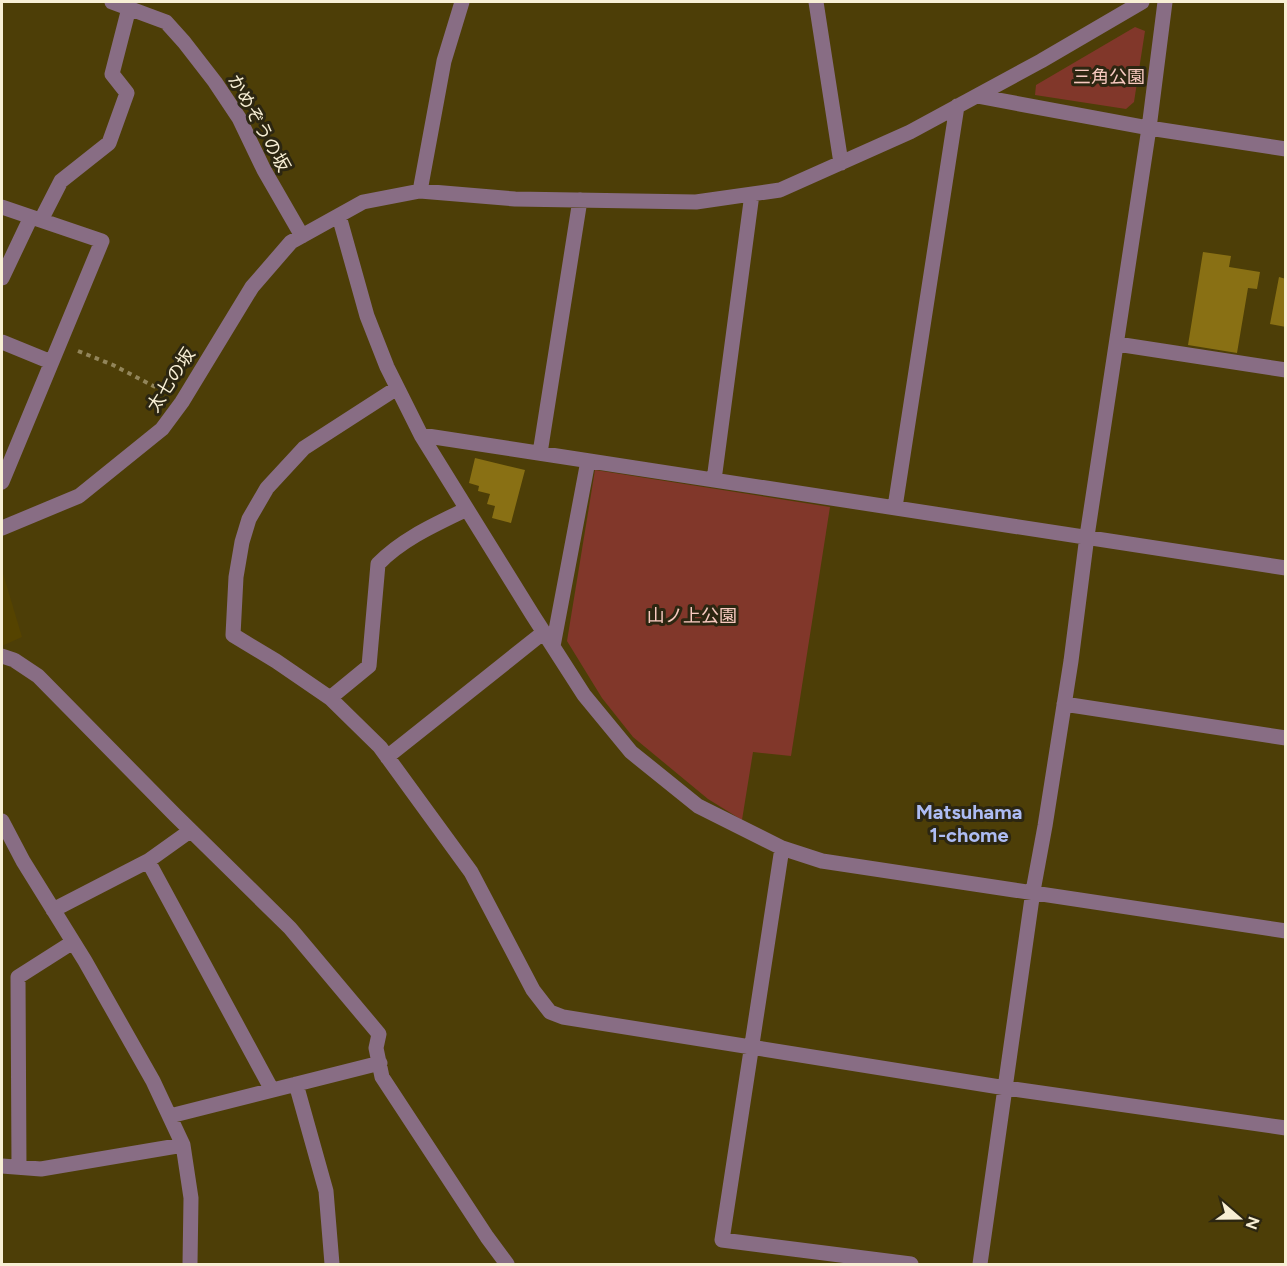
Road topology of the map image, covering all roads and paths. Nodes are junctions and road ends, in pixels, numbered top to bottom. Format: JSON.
{"nodes":[{"id":1,"x":112,"y":2,"type":"edge"},
{"id":2,"x":462,"y":2,"type":"edge"},
{"id":3,"x":816,"y":2,"type":"edge"},
{"id":4,"x":1142,"y":2,"type":"edge"},
{"id":5,"x":1165,"y":2,"type":"edge"},
{"id":6,"x":129,"y":8,"type":"junction"},
{"id":7,"x":977,"y":96,"type":"junction"},
{"id":8,"x":957,"y":106,"type":"junction"},
{"id":9,"x":1149,"y":128,"type":"junction"},
{"id":10,"x":1286,"y":149,"type":"edge"},
{"id":11,"x":841,"y":163,"type":"junction"},
{"id":12,"x":420,"y":191,"type":"junction"},
{"id":13,"x":752,"y":194,"type":"junction"},
{"id":14,"x":580,"y":200,"type":"junction"},
{"id":15,"x":2,"y":207,"type":"edge"},
{"id":16,"x":339,"y":216,"type":"junction"},
{"id":17,"x":36,"y":219,"type":"junction"},
{"id":18,"x":302,"y":236,"type":"junction"},
{"id":19,"x":2,"y":278,"type":"edge"},
{"id":20,"x":2,"y":342,"type":"edge"},
{"id":21,"x":59,"y":344,"type":"junction"},
{"id":22,"x":1118,"y":344,"type":"junction"},
{"id":23,"x":51,"y":363,"type":"junction"},
{"id":24,"x":1286,"y":370,"type":"edge"},
{"id":25,"x":397,"y":388,"type":"junction"},
{"id":26,"x":182,"y":402,"type":"junction"},
{"id":27,"x":421,"y":435,"type":"junction"},
{"id":28,"x":540,"y":453,"type":"junction"},
{"id":29,"x":588,"y":461,"type":"junction"},
{"id":30,"x":714,"y":480,"type":"junction"},
{"id":31,"x":2,"y":482,"type":"edge"},
{"id":32,"x":895,"y":507,"type":"junction"},
{"id":33,"x":467,"y":509,"type":"junction"},
{"id":34,"x":2,"y":528,"type":"edge"},
{"id":35,"x":1087,"y":536,"type":"junction"},
{"id":36,"x":1286,"y":568,"type":"edge"},
{"id":37,"x":544,"y":632,"type":"junction"},
{"id":38,"x":553,"y":646,"type":"junction"},
{"id":39,"x":2,"y":656,"type":"edge"},
{"id":40,"x":330,"y":698,"type":"junction"},
{"id":41,"x":1064,"y":704,"type":"junction"},
{"id":42,"x":1286,"y":738,"type":"edge"},
{"id":43,"x":387,"y":757,"type":"junction"},
{"id":44,"x":3,"y":827,"type":"edge"},
{"id":45,"x":190,"y":831,"type":"junction"},
{"id":46,"x":782,"y":848,"type":"junction"},
{"id":47,"x":148,"y":861,"type":"junction"},
{"id":48,"x":1033,"y":891,"type":"junction"},
{"id":49,"x":53,"y":910,"type":"junction"},
{"id":50,"x":1286,"y":931,"type":"edge"},
{"id":51,"x":73,"y":942,"type":"junction"},
{"id":52,"x":751,"y":1047,"type":"junction"},
{"id":53,"x":380,"y":1064,"type":"junction"},
{"id":54,"x":296,"y":1084,"type":"junction"},
{"id":55,"x":1006,"y":1088,"type":"junction"},
{"id":56,"x":272,"y":1090,"type":"junction"},
{"id":57,"x":170,"y":1116,"type":"junction"},
{"id":58,"x":1286,"y":1128,"type":"edge"},
{"id":59,"x":183,"y":1145,"type":"junction"},
{"id":60,"x":2,"y":1166,"type":"edge"},
{"id":61,"x":19,"y":1167,"type":"junction"},
{"id":62,"x":190,"y":1264,"type":"edge"},
{"id":63,"x":332,"y":1264,"type":"edge"},
{"id":64,"x":507,"y":1264,"type":"edge"},
{"id":65,"x":911,"y":1264,"type":"edge"},
{"id":66,"x":980,"y":1264,"type":"edge"}],
"edges":[{"from":1,"to":6,"type":"street","name":"かめぞうの坂"},
{"from":2,"to":12,"type":"street"},
{"from":3,"to":11,"type":"street"},
{"from":4,"to":7,"type":"street","name":"太七の坂"},
{"from":5,"to":9,"type":"street"},
{"from":6,"to":17,"type":"street"},
{"from":6,"to":18,"type":"street","name":"かめぞうの坂"},
{"from":7,"to":8,"type":"street","name":"太七の坂"},
{"from":7,"to":9,"type":"street"},
{"from":8,"to":11,"type":"street","name":"太七の坂"},
{"from":8,"to":32,"type":"street"},
{"from":9,"to":10,"type":"street"},
{"from":9,"to":22,"type":"street"},
{"from":11,"to":13,"type":"street","name":"太七の坂"},
{"from":12,"to":14,"type":"street","name":"太七の坂"},
{"from":12,"to":16,"type":"street","name":"太七の坂"},
{"from":13,"to":14,"type":"street","name":"太七の坂"},
{"from":13,"to":30,"type":"street"},
{"from":14,"to":28,"type":"street"},
{"from":15,"to":17,"type":"street"},
{"from":16,"to":18,"type":"street","name":"太七の坂"},
{"from":16,"to":25,"type":"street"},
{"from":17,"to":19,"type":"street"},
{"from":17,"to":21,"type":"street"},
{"from":18,"to":26,"type":"street","name":"太七の坂"},
{"from":20,"to":23,"type":"street"},
{"from":21,"to":23,"type":"street"},
{"from":21,"to":26,"type":"path"},
{"from":22,"to":24,"type":"street"},
{"from":22,"to":35,"type":"street"},
{"from":23,"to":31,"type":"street"},
{"from":25,"to":27,"type":"street"},
{"from":25,"to":40,"type":"street"},
{"from":26,"to":34,"type":"street","name":"太七の坂"},
{"from":27,"to":28,"type":"street"},
{"from":27,"to":33,"type":"street"},
{"from":28,"to":29,"type":"street"},
{"from":29,"to":30,"type":"street"},
{"from":29,"to":38,"type":"street"},
{"from":30,"to":32,"type":"street"},
{"from":32,"to":35,"type":"street"},
{"from":33,"to":37,"type":"street"},
{"from":33,"to":40,"type":"street"},
{"from":35,"to":36,"type":"street"},
{"from":35,"to":41,"type":"street"},
{"from":37,"to":38,"type":"street"},
{"from":37,"to":43,"type":"street"},
{"from":38,"to":46,"type":"street"},
{"from":39,"to":45,"type":"street"},
{"from":40,"to":43,"type":"street"},
{"from":41,"to":42,"type":"street"},
{"from":41,"to":48,"type":"street"},
{"from":43,"to":52,"type":"street"},
{"from":44,"to":49,"type":"street"},
{"from":45,"to":47,"type":"street"},
{"from":45,"to":53,"type":"street"},
{"from":46,"to":48,"type":"street"},
{"from":46,"to":52,"type":"street"},
{"from":47,"to":49,"type":"street"},
{"from":47,"to":56,"type":"street"},
{"from":48,"to":50,"type":"street"},
{"from":48,"to":55,"type":"street"},
{"from":49,"to":51,"type":"street"},
{"from":51,"to":57,"type":"street"},
{"from":51,"to":61,"type":"street"},
{"from":52,"to":55,"type":"street"},
{"from":52,"to":65,"type":"street"},
{"from":53,"to":54,"type":"street"},
{"from":53,"to":64,"type":"street"},
{"from":54,"to":56,"type":"street"},
{"from":54,"to":63,"type":"street"},
{"from":55,"to":58,"type":"street"},
{"from":55,"to":66,"type":"street"},
{"from":56,"to":57,"type":"street"},
{"from":57,"to":59,"type":"street"},
{"from":59,"to":61,"type":"street"},
{"from":59,"to":62,"type":"street"},
{"from":60,"to":61,"type":"street"}]}
